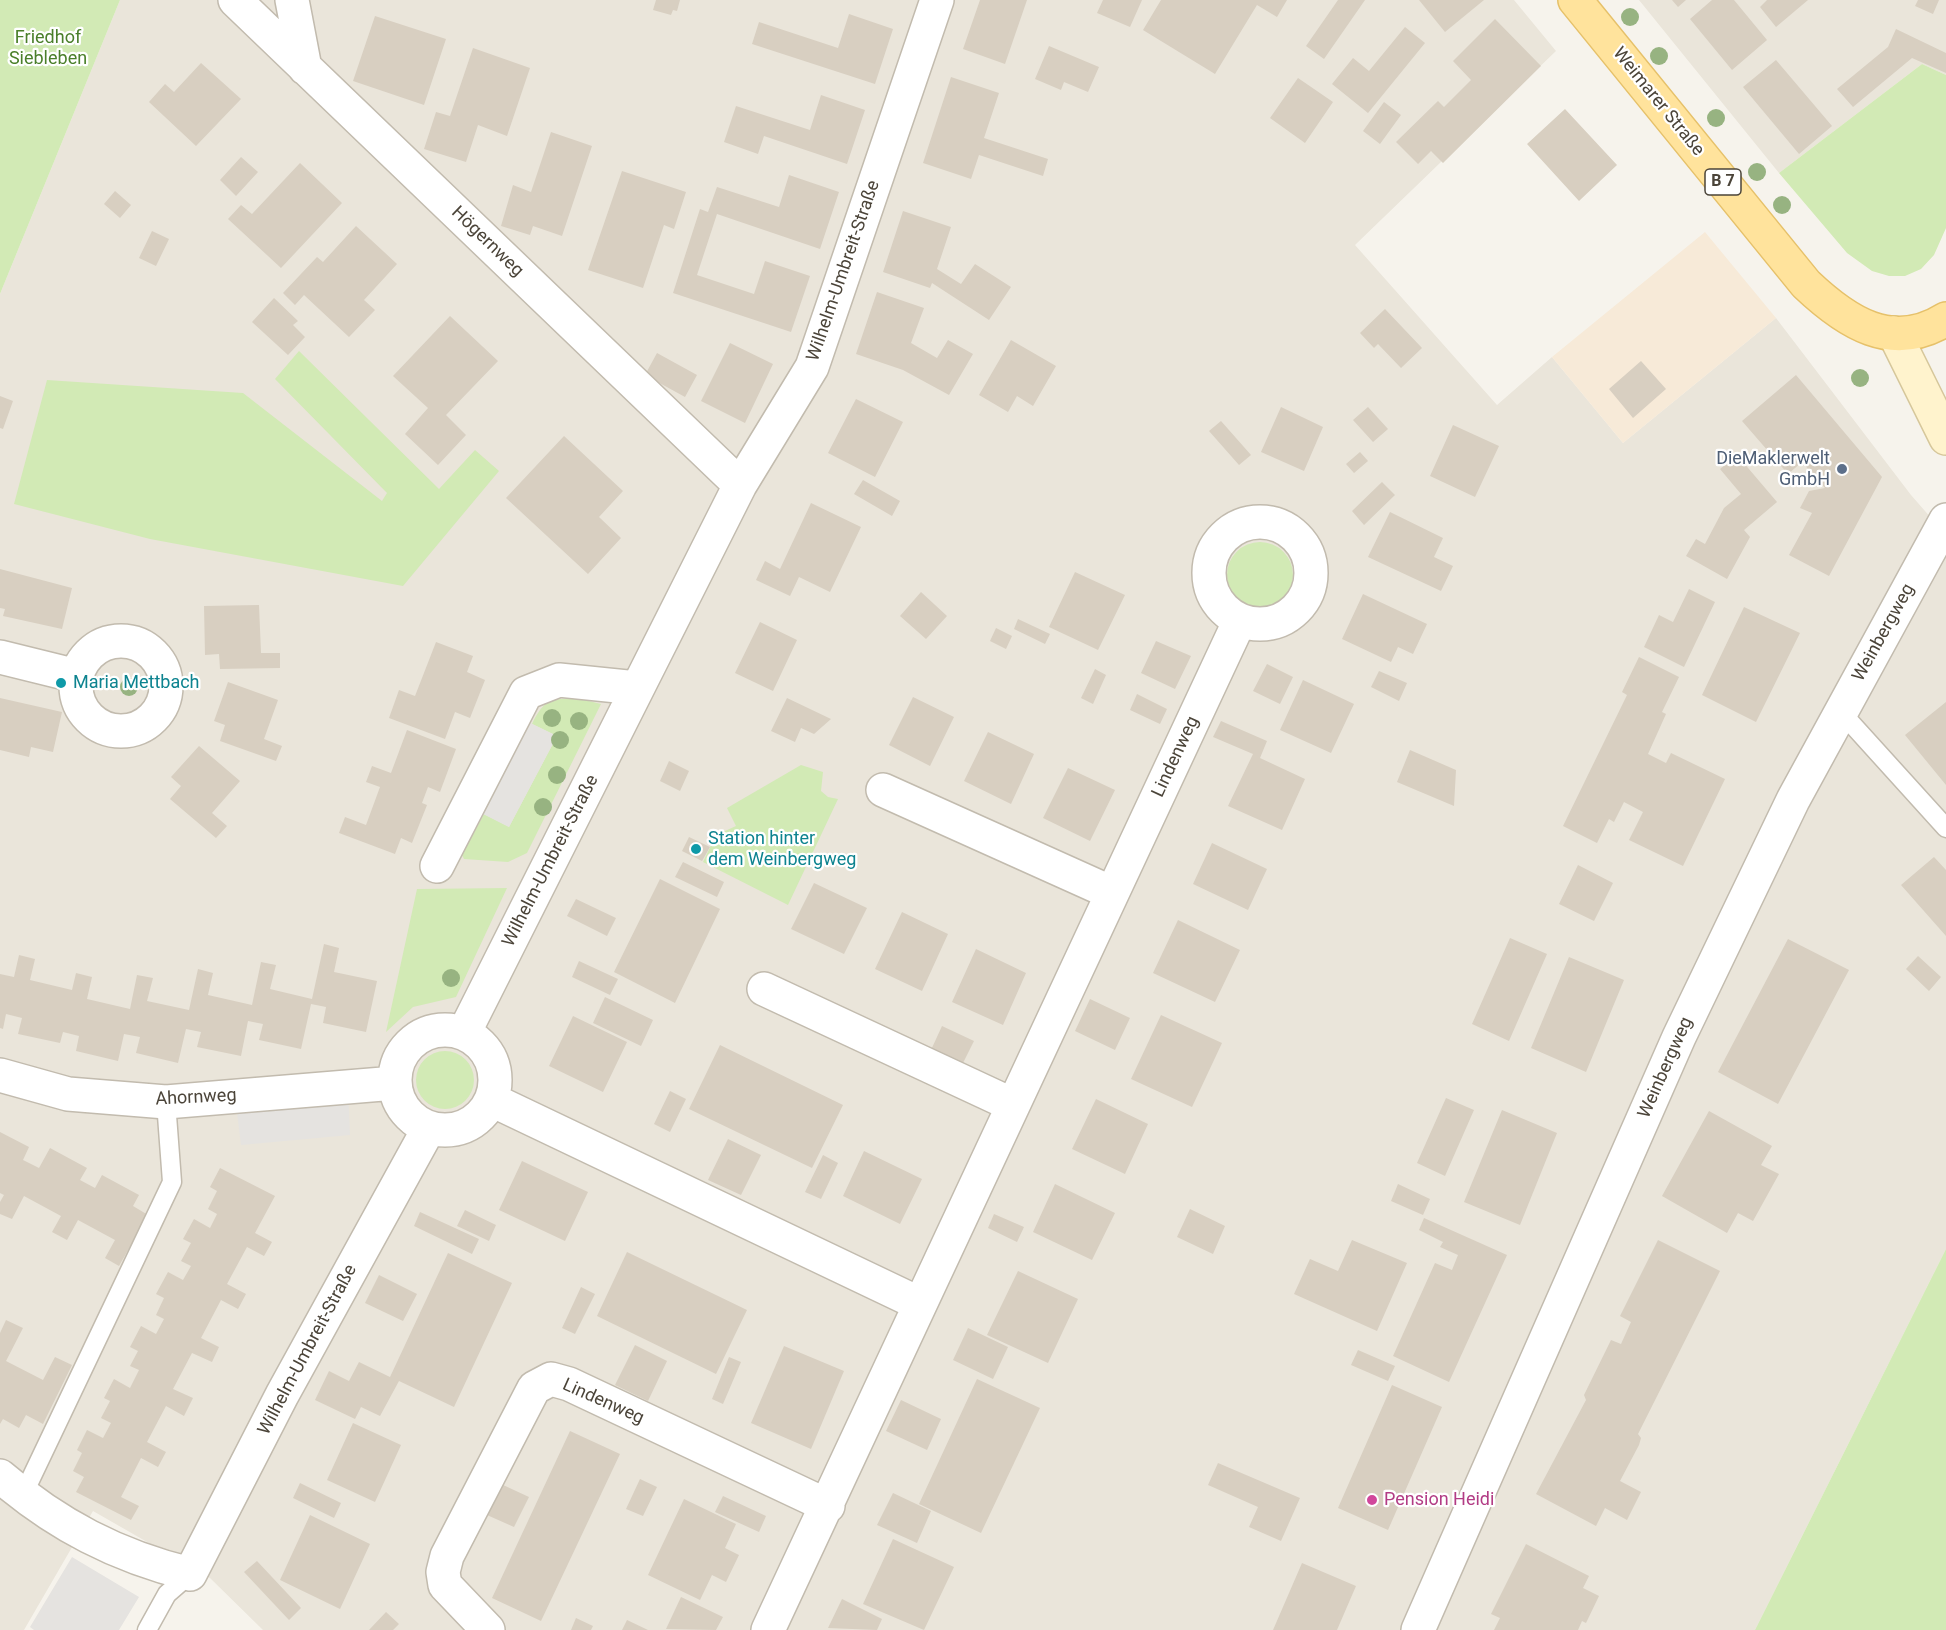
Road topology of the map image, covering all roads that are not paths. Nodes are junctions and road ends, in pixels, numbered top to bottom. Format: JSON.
{"nodes":[{"id":1,"x":235,"y":0,"type":"edge"},
{"id":2,"x":292,"y":0,"type":"edge"},
{"id":3,"x":937,"y":0,"type":"edge"},
{"id":4,"x":1575,"y":0,"type":"edge"},
{"id":5,"x":305,"y":68,"type":"junction"},
{"id":6,"x":1946,"y":319,"type":"edge"},
{"id":7,"x":1894,"y":333,"type":"junction"},
{"id":8,"x":1946,"y":438,"type":"edge"},
{"id":9,"x":740,"y":484,"type":"junction"},
{"id":10,"x":1946,"y":520,"type":"edge"},
{"id":11,"x":1240,"y":620,"type":"dead end"},
{"id":12,"x":0,"y":657,"type":"edge"},
{"id":13,"x":77,"y":676,"type":"dead end"},
{"id":14,"x":637,"y":688,"type":"junction"},
{"id":15,"x":1841,"y":712,"type":"junction"},
{"id":16,"x":883,"y":790,"type":"dead end"},
{"id":17,"x":1946,"y":828,"type":"edge"},
{"id":18,"x":437,"y":866,"type":"dead end"},
{"id":19,"x":1112,"y":893,"type":"junction"},
{"id":20,"x":764,"y":989,"type":"dead end"},
{"id":21,"x":464,"y":1033,"type":"junction"},
{"id":22,"x":0,"y":1075,"type":"edge"},
{"id":23,"x":395,"y":1083,"type":"junction"},
{"id":24,"x":492,"y":1100,"type":"junction"},
{"id":25,"x":166,"y":1102,"type":"junction"},
{"id":26,"x":1013,"y":1105,"type":"junction"},
{"id":27,"x":429,"y":1128,"type":"junction"},
{"id":28,"x":920,"y":1304,"type":"junction"},
{"id":29,"x":11,"y":1486,"type":"edge"},
{"id":30,"x":828,"y":1506,"type":"junction"},
{"id":31,"x":190,"y":1574,"type":"junction"},
{"id":32,"x":147,"y":1630,"type":"edge"},
{"id":33,"x":488,"y":1630,"type":"edge"},
{"id":34,"x":768,"y":1630,"type":"edge"},
{"id":35,"x":1418,"y":1630,"type":"edge"}],
"edges":[{"from":1,"to":5,"type":"street","name":"Högernweg"},
{"from":2,"to":5,"type":"street"},
{"from":3,"to":9,"type":"street","name":"Wilhelm-Umbreit-Straße"},
{"from":4,"to":7,"type":"main road","name":"Weimarer Straße","number":"B 7"},
{"from":5,"to":9,"type":"street","name":"Högernweg"},
{"from":6,"to":7,"type":"main road","number":"B 7"},
{"from":7,"to":8,"type":"street"},
{"from":9,"to":14,"type":"street","name":"Wilhelm-Umbreit-Straße"},
{"from":10,"to":15,"type":"street","name":"Weinbergweg"},
{"from":11,"to":19,"type":"street","name":"Lindenweg"},
{"from":12,"to":13,"type":"street"},
{"from":14,"to":18,"type":"street"},
{"from":14,"to":21,"type":"street","name":"Wilhelm-Umbreit-Straße"},
{"from":15,"to":17,"type":"lane"},
{"from":15,"to":35,"type":"street","name":"Weinbergweg"},
{"from":16,"to":19,"type":"street"},
{"from":19,"to":26,"type":"street","name":"Lindenweg"},
{"from":20,"to":26,"type":"street"},
{"from":21,"to":23,"type":"street"},
{"from":21,"to":24,"type":"street"},
{"from":22,"to":25,"type":"street","name":"Ahornweg"},
{"from":23,"to":25,"type":"street","name":"Ahornweg"},
{"from":23,"to":27,"type":"street"},
{"from":24,"to":27,"type":"street"},
{"from":24,"to":28,"type":"street"},
{"from":25,"to":29,"type":"lane"},
{"from":26,"to":28,"type":"street","name":"Lindenweg"},
{"from":27,"to":31,"type":"street","name":"Wilhelm-Umbreit-Straße"},
{"from":28,"to":30,"type":"street","name":"Lindenweg"},
{"from":29,"to":31,"type":"street"},
{"from":30,"to":33,"type":"street","name":"Lindenweg"},
{"from":30,"to":34,"type":"street","name":"Lindenweg"},
{"from":31,"to":32,"type":"lane"}]}
